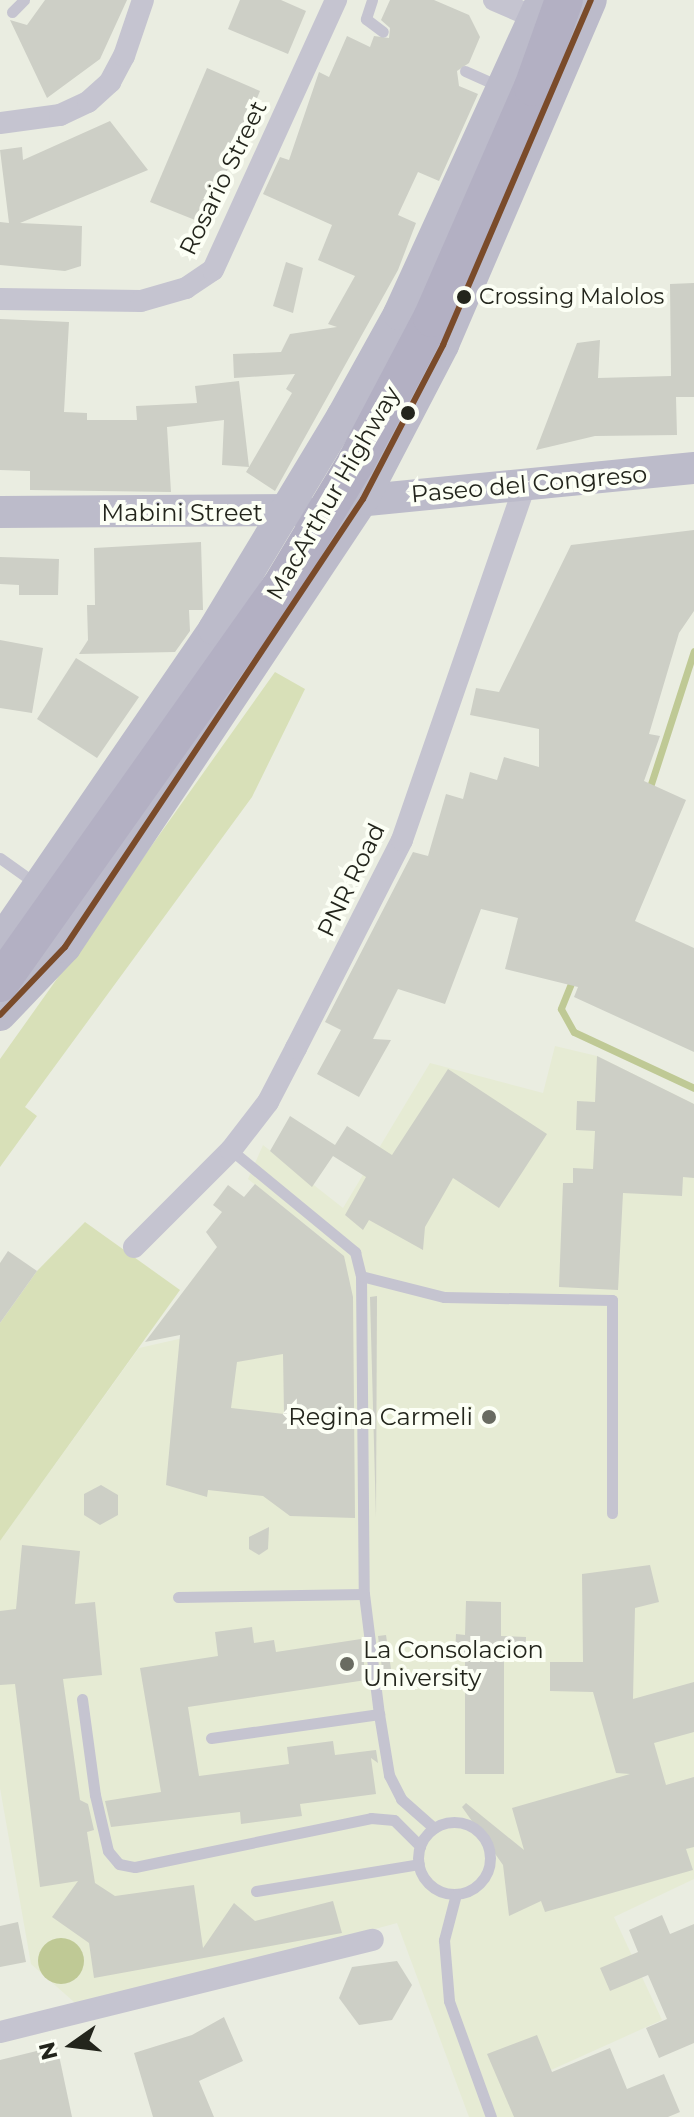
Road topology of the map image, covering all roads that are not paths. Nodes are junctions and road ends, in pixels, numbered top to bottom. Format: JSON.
{"nodes":[{"id":1,"x":24,"y":0,"type":"edge"},
{"id":2,"x":143,"y":0,"type":"edge"},
{"id":3,"x":336,"y":0,"type":"edge"},
{"id":4,"x":372,"y":0,"type":"edge"},
{"id":5,"x":494,"y":0,"type":"edge"},
{"id":6,"x":591,"y":0,"type":"edge"},
{"id":7,"x":547,"y":6,"type":"edge"},
{"id":8,"x":12,"y":12,"type":"dead end"},
{"id":9,"x":383,"y":32,"type":"dead end"},
{"id":10,"x":465,"y":71,"type":"dead end"},
{"id":11,"x":505,"y":89,"type":"junction"},
{"id":12,"x":0,"y":123,"type":"edge"},
{"id":13,"x":0,"y":299,"type":"edge"},
{"id":14,"x":694,"y":468,"type":"edge"},
{"id":15,"x":525,"y":485,"type":"junction"},
{"id":16,"x":363,"y":499,"type":"junction"},
{"id":17,"x":0,"y":512,"type":"edge"},
{"id":18,"x":285,"y":513,"type":"junction"},
{"id":19,"x":0,"y":858,"type":"edge"},
{"id":20,"x":36,"y":884,"type":"junction"},
{"id":21,"x":18,"y":938,"type":"edge"},
{"id":22,"x":0,"y":983,"type":"edge"},
{"id":23,"x":0,"y":1015,"type":"edge"},
{"id":24,"x":231,"y":1150,"type":"junction"},
{"id":25,"x":134,"y":1247,"type":"dead end"},
{"id":26,"x":361,"y":1276,"type":"junction"},
{"id":27,"x":612,"y":1513,"type":"dead end"},
{"id":28,"x":364,"y":1594,"type":"junction"},
{"id":29,"x":178,"y":1597,"type":"dead end"},
{"id":30,"x":82,"y":1699,"type":"dead end"},
{"id":31,"x":379,"y":1714,"type":"junction"},
{"id":32,"x":211,"y":1738,"type":"dead end"},
{"id":33,"x":434,"y":1828,"type":"junction"},
{"id":34,"x":420,"y":1846,"type":"junction"},
{"id":35,"x":419,"y":1864,"type":"junction"},
{"id":36,"x":256,"y":1891,"type":"dead end"},
{"id":37,"x":456,"y":1894,"type":"junction"},
{"id":38,"x":373,"y":1940,"type":"dead end"},
{"id":39,"x":0,"y":2032,"type":"edge"},
{"id":40,"x":491,"y":2117,"type":"edge"}],
"edges":[{"from":1,"to":8,"type":"lane"},
{"from":2,"to":12,"type":"street"},
{"from":3,"to":13,"type":"street","name":"Rosario Street"},
{"from":4,"to":9,"type":"lane"},
{"from":5,"to":7,"type":"street"},
{"from":6,"to":16,"type":"main road","name":"MacArthur Highway"},
{"from":7,"to":11,"type":"main road","name":"MacArthur Highway"},
{"from":7,"to":21,"type":"highway","name":"MacArthur Highway"},
{"from":10,"to":11,"type":"lane"},
{"from":11,"to":18,"type":"main road","name":"MacArthur Highway"},
{"from":14,"to":15,"type":"main road","name":"Paseo del Congreso"},
{"from":15,"to":16,"type":"main road","name":"Paseo del Congreso"},
{"from":15,"to":24,"type":"street","name":"PNR Road"},
{"from":16,"to":18,"type":"main road","name":"Mabini Street"},
{"from":16,"to":23,"type":"main road","name":"MacArthur Highway"},
{"from":17,"to":18,"type":"main road","name":"Mabini Street"},
{"from":18,"to":20,"type":"main road","name":"MacArthur Highway"},
{"from":19,"to":20,"type":"lane"},
{"from":20,"to":21,"type":"main road","name":"MacArthur Highway"},
{"from":21,"to":22,"type":"highway","name":"MacArthur Highway"},
{"from":24,"to":25,"type":"street","name":"PNR Road"},
{"from":24,"to":26,"type":"lane"},
{"from":26,"to":27,"type":"lane"},
{"from":26,"to":28,"type":"lane"},
{"from":28,"to":29,"type":"lane"},
{"from":28,"to":31,"type":"lane"},
{"from":30,"to":34,"type":"lane"},
{"from":31,"to":32,"type":"lane"},
{"from":31,"to":33,"type":"lane"},
{"from":33,"to":34,"type":"lane"},
{"from":33,"to":37,"type":"lane"},
{"from":34,"to":35,"type":"lane"},
{"from":35,"to":36,"type":"lane"},
{"from":35,"to":37,"type":"lane"},
{"from":37,"to":40,"type":"lane"},
{"from":38,"to":39,"type":"street"}]}
